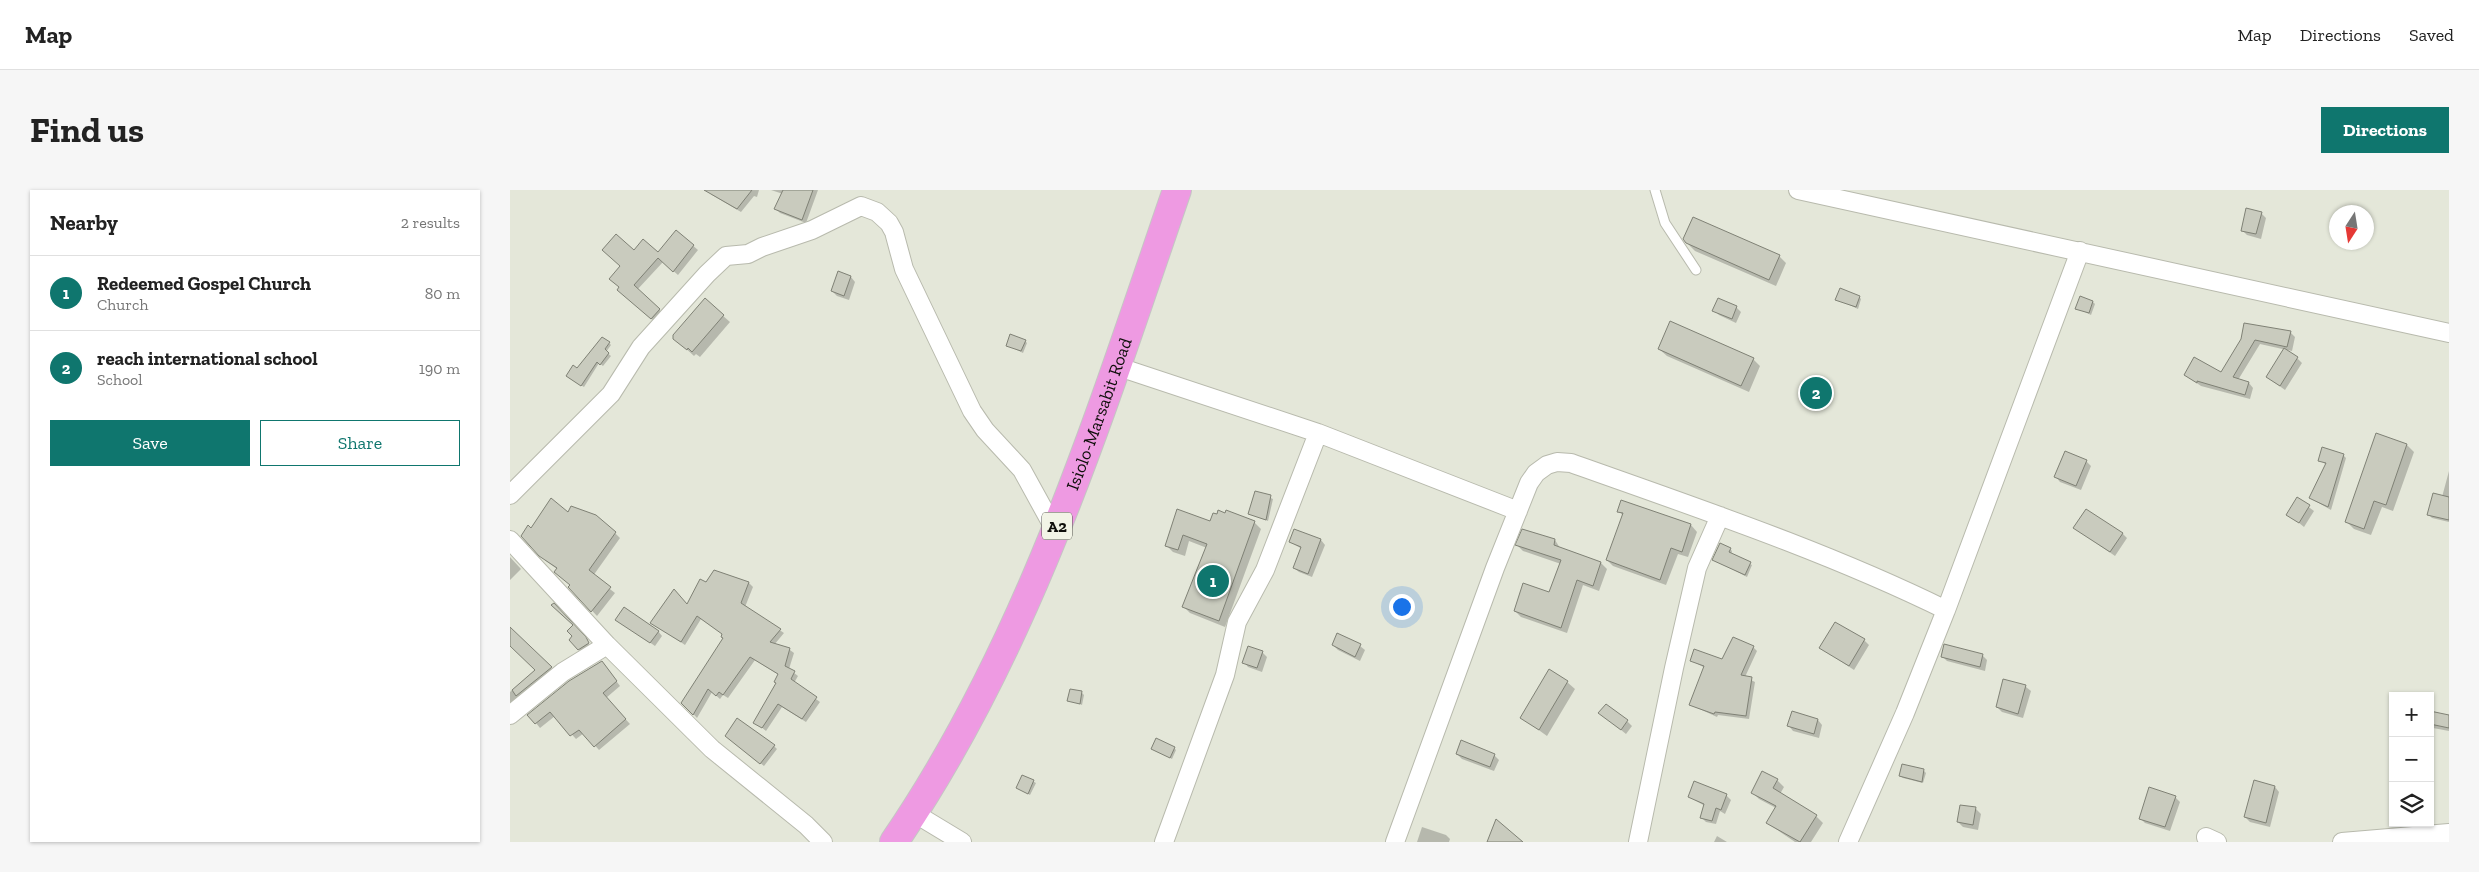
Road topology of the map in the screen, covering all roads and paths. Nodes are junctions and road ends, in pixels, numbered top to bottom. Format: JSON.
{"nodes":[{"id":1,"x":1177,"y":190,"type":"edge"},
{"id":2,"x":1655,"y":190,"type":"edge"},
{"id":3,"x":1798,"y":190,"type":"edge"},
{"id":4,"x":2080,"y":251,"type":"junction"},
{"id":5,"x":1696,"y":270,"type":"dead end"},
{"id":6,"x":2449,"y":333,"type":"edge"},
{"id":7,"x":1116,"y":366,"type":"junction"},
{"id":8,"x":1318,"y":433,"type":"junction"},
{"id":9,"x":510,"y":495,"type":"edge"},
{"id":10,"x":1518,"y":511,"type":"junction"},
{"id":11,"x":1720,"y":516,"type":"junction"},
{"id":12,"x":1055,"y":530,"type":"junction"},
{"id":13,"x":510,"y":540,"type":"edge"},
{"id":14,"x":1946,"y":610,"type":"junction"},
{"id":15,"x":607,"y":645,"type":"junction"},
{"id":16,"x":510,"y":715,"type":"edge"},
{"id":17,"x":914,"y":813,"type":"junction"},
{"id":18,"x":2449,"y":834,"type":"edge"},
{"id":19,"x":1167,"y":841,"type":"edge"},
{"id":20,"x":823,"y":842,"type":"edge"},
{"id":21,"x":894,"y":842,"type":"edge"},
{"id":22,"x":962,"y":842,"type":"edge"},
{"id":23,"x":1395,"y":842,"type":"edge"},
{"id":24,"x":1638,"y":842,"type":"edge"},
{"id":25,"x":1848,"y":842,"type":"edge"},
{"id":26,"x":2342,"y":842,"type":"edge"}],
"edges":[{"from":1,"to":7,"type":"highway","name":"Isiolo-Marsabit Road","number":"A2"},
{"from":2,"to":5,"type":"lane"},
{"from":3,"to":4,"type":"street"},
{"from":4,"to":6,"type":"street"},
{"from":4,"to":14,"type":"street"},
{"from":7,"to":8,"type":"street"},
{"from":7,"to":12,"type":"highway","name":"Isiolo-Marsabit Road","number":"A2"},
{"from":8,"to":10,"type":"street"},
{"from":8,"to":19,"type":"street"},
{"from":9,"to":12,"type":"street"},
{"from":10,"to":11,"type":"street"},
{"from":10,"to":23,"type":"street"},
{"from":11,"to":14,"type":"street"},
{"from":11,"to":24,"type":"street"},
{"from":12,"to":17,"type":"highway","name":"Isiolo-Marsabit Road","number":"A2"},
{"from":13,"to":15,"type":"street"},
{"from":14,"to":25,"type":"street"},
{"from":15,"to":16,"type":"street"},
{"from":15,"to":20,"type":"street"},
{"from":17,"to":21,"type":"highway","name":"Isiolo-Marsabit Road","number":"A2"},
{"from":17,"to":22,"type":"street"},
{"from":18,"to":26,"type":"street"}]}
